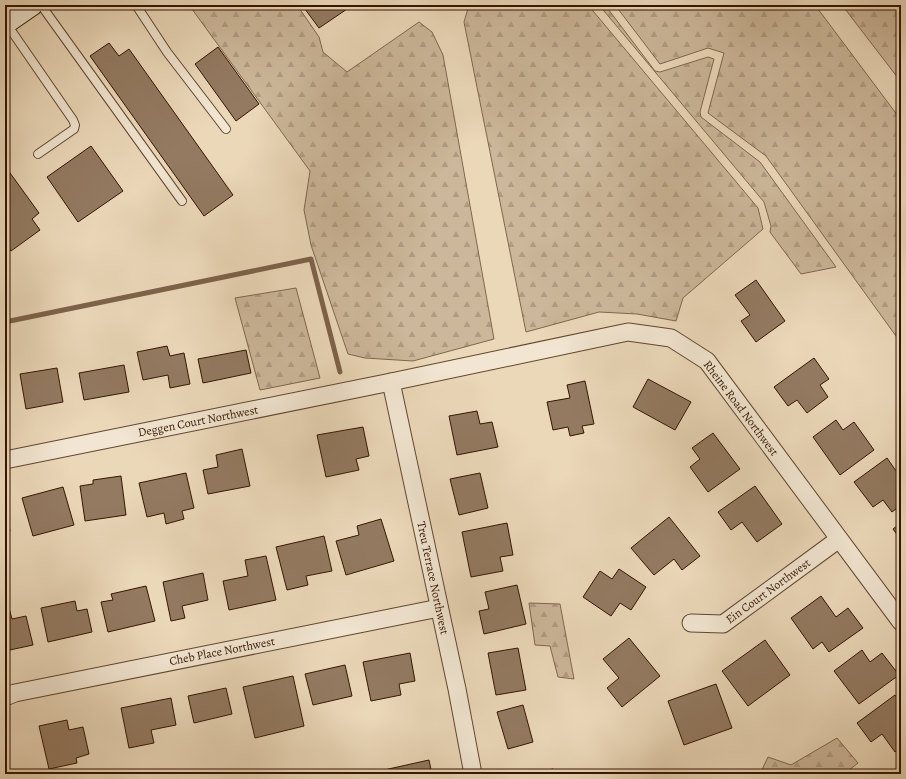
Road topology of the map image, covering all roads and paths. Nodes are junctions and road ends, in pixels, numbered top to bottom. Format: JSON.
{"nodes":[{"id":1,"x":31,"y":5,"type":"edge"},
{"id":2,"x":41,"y":5,"type":"edge"},
{"id":3,"x":136,"y":5,"type":"edge"},
{"id":4,"x":5,"y":23,"type":"edge"},
{"id":5,"x":226,"y":129,"type":"dead end"},
{"id":6,"x":38,"y":154,"type":"dead end"},
{"id":7,"x":182,"y":201,"type":"dead end"},
{"id":8,"x":391,"y":382,"type":"junction"},
{"id":9,"x":5,"y":460,"type":"edge"},
{"id":10,"x":839,"y":539,"type":"junction"},
{"id":11,"x":439,"y":608,"type":"junction"},
{"id":12,"x":901,"y":622,"type":"edge"},
{"id":13,"x":691,"y":623,"type":"dead end"},
{"id":14,"x":5,"y":697,"type":"edge"},
{"id":15,"x":473,"y":774,"type":"edge"}],
"edges":[{"from":1,"to":4,"type":"main road"},
{"from":2,"to":7,"type":"lane"},
{"from":3,"to":5,"type":"lane"},
{"from":4,"to":6,"type":"lane"},
{"from":8,"to":9,"type":"street","name":"Deggen Court Northwest"},
{"from":8,"to":10,"type":"street","name":"Rheine Road Northwest"},
{"from":8,"to":11,"type":"street","name":"Treu Terrace Northwest"},
{"from":10,"to":12,"type":"street","name":"Rheine Road Northwest"},
{"from":10,"to":13,"type":"street","name":"Ein Court Northwest"},
{"from":11,"to":14,"type":"street","name":"Cheb Place Northwest"},
{"from":11,"to":15,"type":"street","name":"Treu Terrace Northwest"}]}
